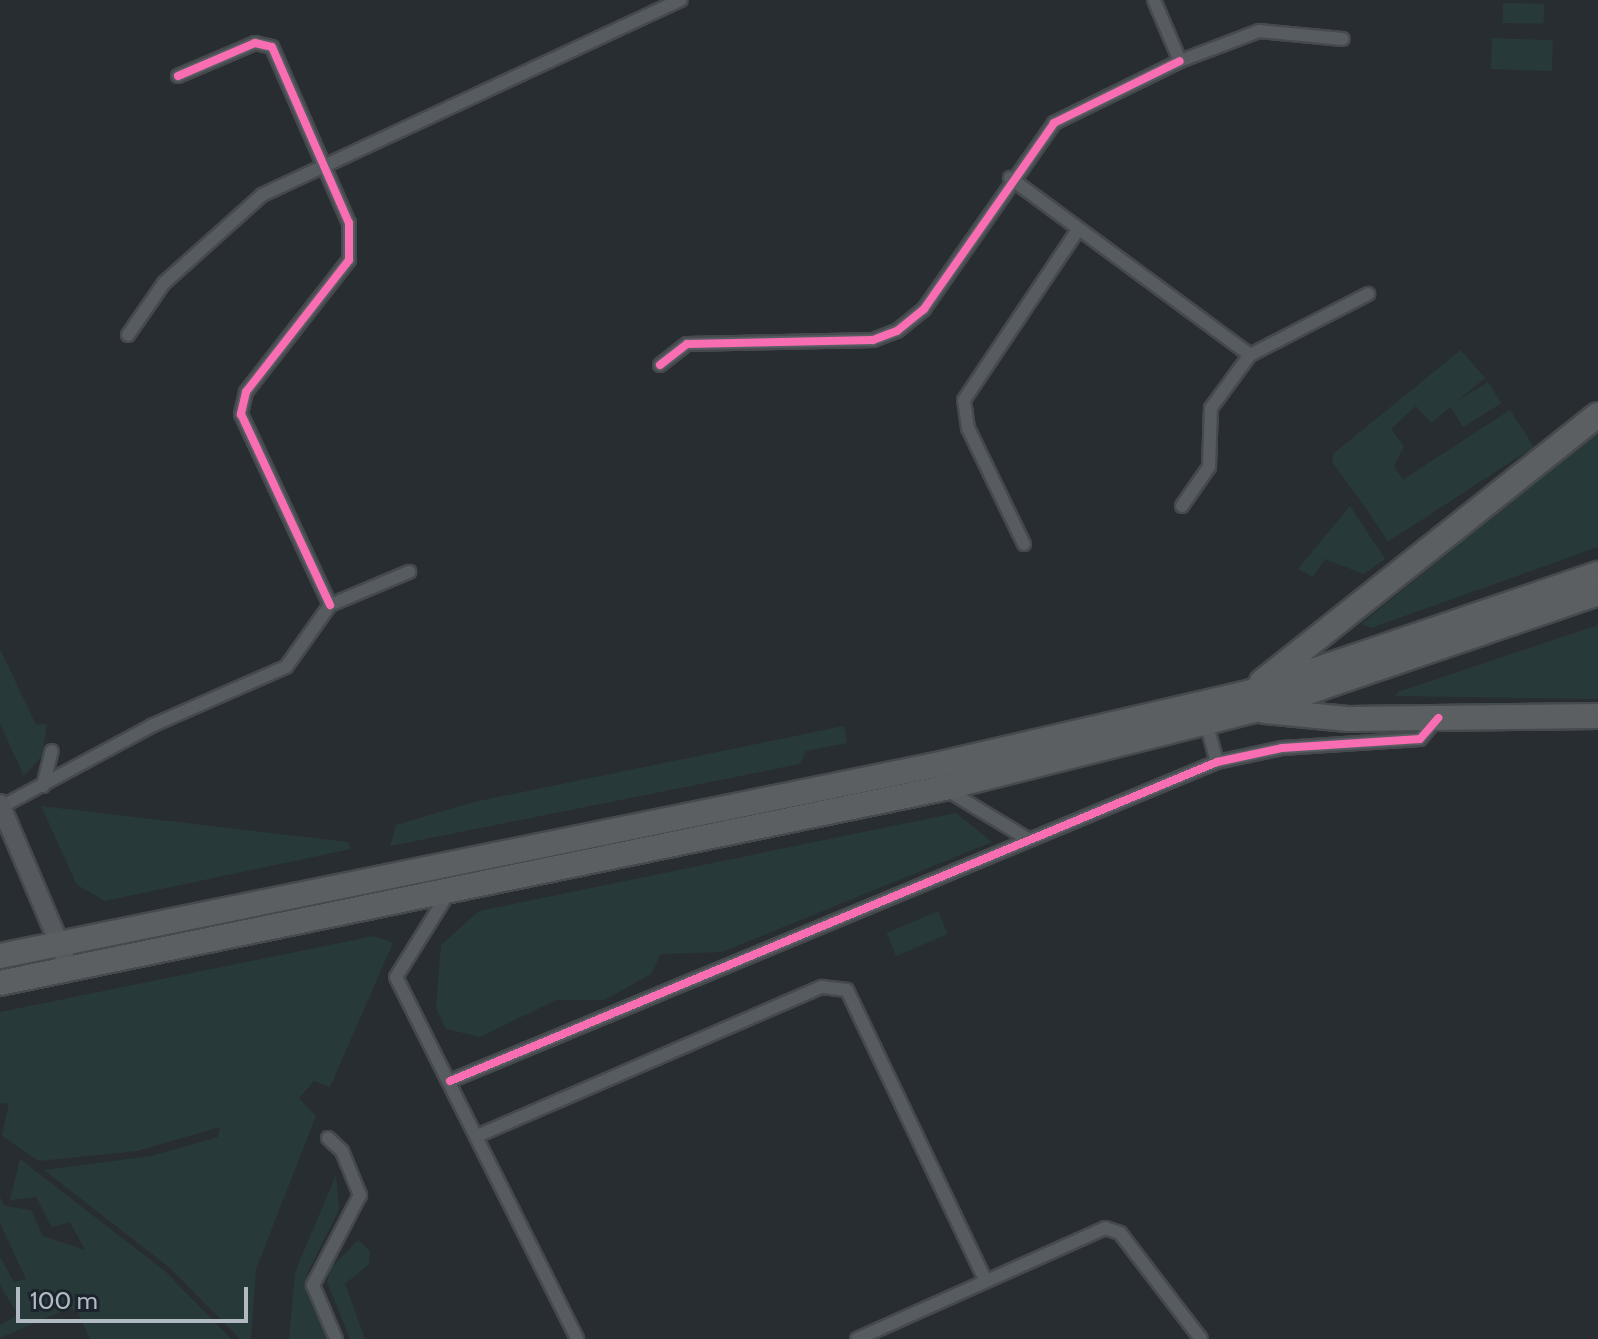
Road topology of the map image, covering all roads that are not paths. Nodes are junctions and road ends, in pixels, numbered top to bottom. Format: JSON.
{"nodes":[{"id":1,"x":681,"y":0,"type":"edge"},
{"id":2,"x":1154,"y":0,"type":"edge"},
{"id":3,"x":1343,"y":39,"type":"dead end"},
{"id":4,"x":1180,"y":61,"type":"junction"},
{"id":5,"x":178,"y":76,"type":"dead end"},
{"id":6,"x":323,"y":167,"type":"junction"},
{"id":7,"x":1010,"y":178,"type":"junction"},
{"id":8,"x":1077,"y":231,"type":"junction"},
{"id":9,"x":1368,"y":294,"type":"dead end"},
{"id":10,"x":128,"y":335,"type":"dead end"},
{"id":11,"x":1250,"y":355,"type":"junction"},
{"id":12,"x":660,"y":365,"type":"dead end"},
{"id":13,"x":1598,"y":415,"type":"edge"},
{"id":14,"x":1182,"y":506,"type":"dead end"},
{"id":15,"x":1024,"y":544,"type":"dead end"},
{"id":16,"x":409,"y":572,"type":"dead end"},
{"id":17,"x":1598,"y":574,"type":"edge"},
{"id":18,"x":1598,"y":593,"type":"edge"},
{"id":19,"x":330,"y":605,"type":"junction"},
{"id":20,"x":1251,"y":702,"type":"junction"},
{"id":21,"x":1598,"y":716,"type":"edge"},
{"id":22,"x":1438,"y":718,"type":"junction"},
{"id":23,"x":1206,"y":722,"type":"junction"},
{"id":24,"x":52,"y":751,"type":"dead end"},
{"id":25,"x":1217,"y":762,"type":"junction"},
{"id":26,"x":43,"y":786,"type":"junction"},
{"id":27,"x":944,"y":788,"type":"junction"},
{"id":28,"x":1,"y":806,"type":"edge"},
{"id":29,"x":1028,"y":839,"type":"junction"},
{"id":30,"x":446,"y":865,"type":"junction"},
{"id":31,"x":450,"y":890,"type":"junction"},
{"id":32,"x":61,"y":943,"type":"junction"},
{"id":33,"x":0,"y":956,"type":"edge"},
{"id":34,"x":68,"y":969,"type":"junction"},
{"id":35,"x":0,"y":983,"type":"edge"},
{"id":36,"x":450,"y":1081,"type":"junction"},
{"id":37,"x":477,"y":1136,"type":"junction"},
{"id":38,"x":328,"y":1138,"type":"dead end"},
{"id":39,"x":986,"y":1281,"type":"junction"},
{"id":40,"x":336,"y":1339,"type":"edge"},
{"id":41,"x":577,"y":1339,"type":"edge"},
{"id":42,"x":857,"y":1339,"type":"edge"},
{"id":43,"x":1201,"y":1339,"type":"edge"}],
"edges":[{"from":1,"to":6,"type":"street"},
{"from":2,"to":4,"type":"street"},
{"from":3,"to":4,"type":"street"},
{"from":4,"to":7,"type":"street"},
{"from":5,"to":6,"type":"street"},
{"from":6,"to":10,"type":"street"},
{"from":6,"to":19,"type":"street"},
{"from":7,"to":8,"type":"street"},
{"from":7,"to":12,"type":"street"},
{"from":8,"to":11,"type":"street"},
{"from":8,"to":15,"type":"street"},
{"from":9,"to":11,"type":"street"},
{"from":11,"to":14,"type":"street"},
{"from":13,"to":20,"type":"highway"},
{"from":16,"to":19,"type":"street"},
{"from":17,"to":20,"type":"highway"},
{"from":18,"to":20,"type":"highway"},
{"from":19,"to":26,"type":"street"},
{"from":20,"to":22,"type":"highway"},
{"from":20,"to":23,"type":"highway"},
{"from":20,"to":30,"type":"highway"},
{"from":21,"to":22,"type":"highway"},
{"from":22,"to":25,"type":"street"},
{"from":23,"to":25,"type":"street"},
{"from":23,"to":27,"type":"highway"},
{"from":24,"to":26,"type":"street"},
{"from":25,"to":29,"type":"street"},
{"from":26,"to":28,"type":"street"},
{"from":27,"to":29,"type":"street"},
{"from":27,"to":31,"type":"highway"},
{"from":28,"to":32,"type":"main road"},
{"from":29,"to":36,"type":"street"},
{"from":30,"to":31,"type":"street"},
{"from":30,"to":32,"type":"highway"},
{"from":31,"to":34,"type":"highway"},
{"from":31,"to":36,"type":"street"},
{"from":32,"to":33,"type":"highway"},
{"from":32,"to":34,"type":"main road"},
{"from":34,"to":35,"type":"highway"},
{"from":36,"to":37,"type":"street"},
{"from":37,"to":39,"type":"street"},
{"from":37,"to":41,"type":"street"},
{"from":38,"to":40,"type":"street"},
{"from":39,"to":42,"type":"street"},
{"from":39,"to":43,"type":"street"}]}
